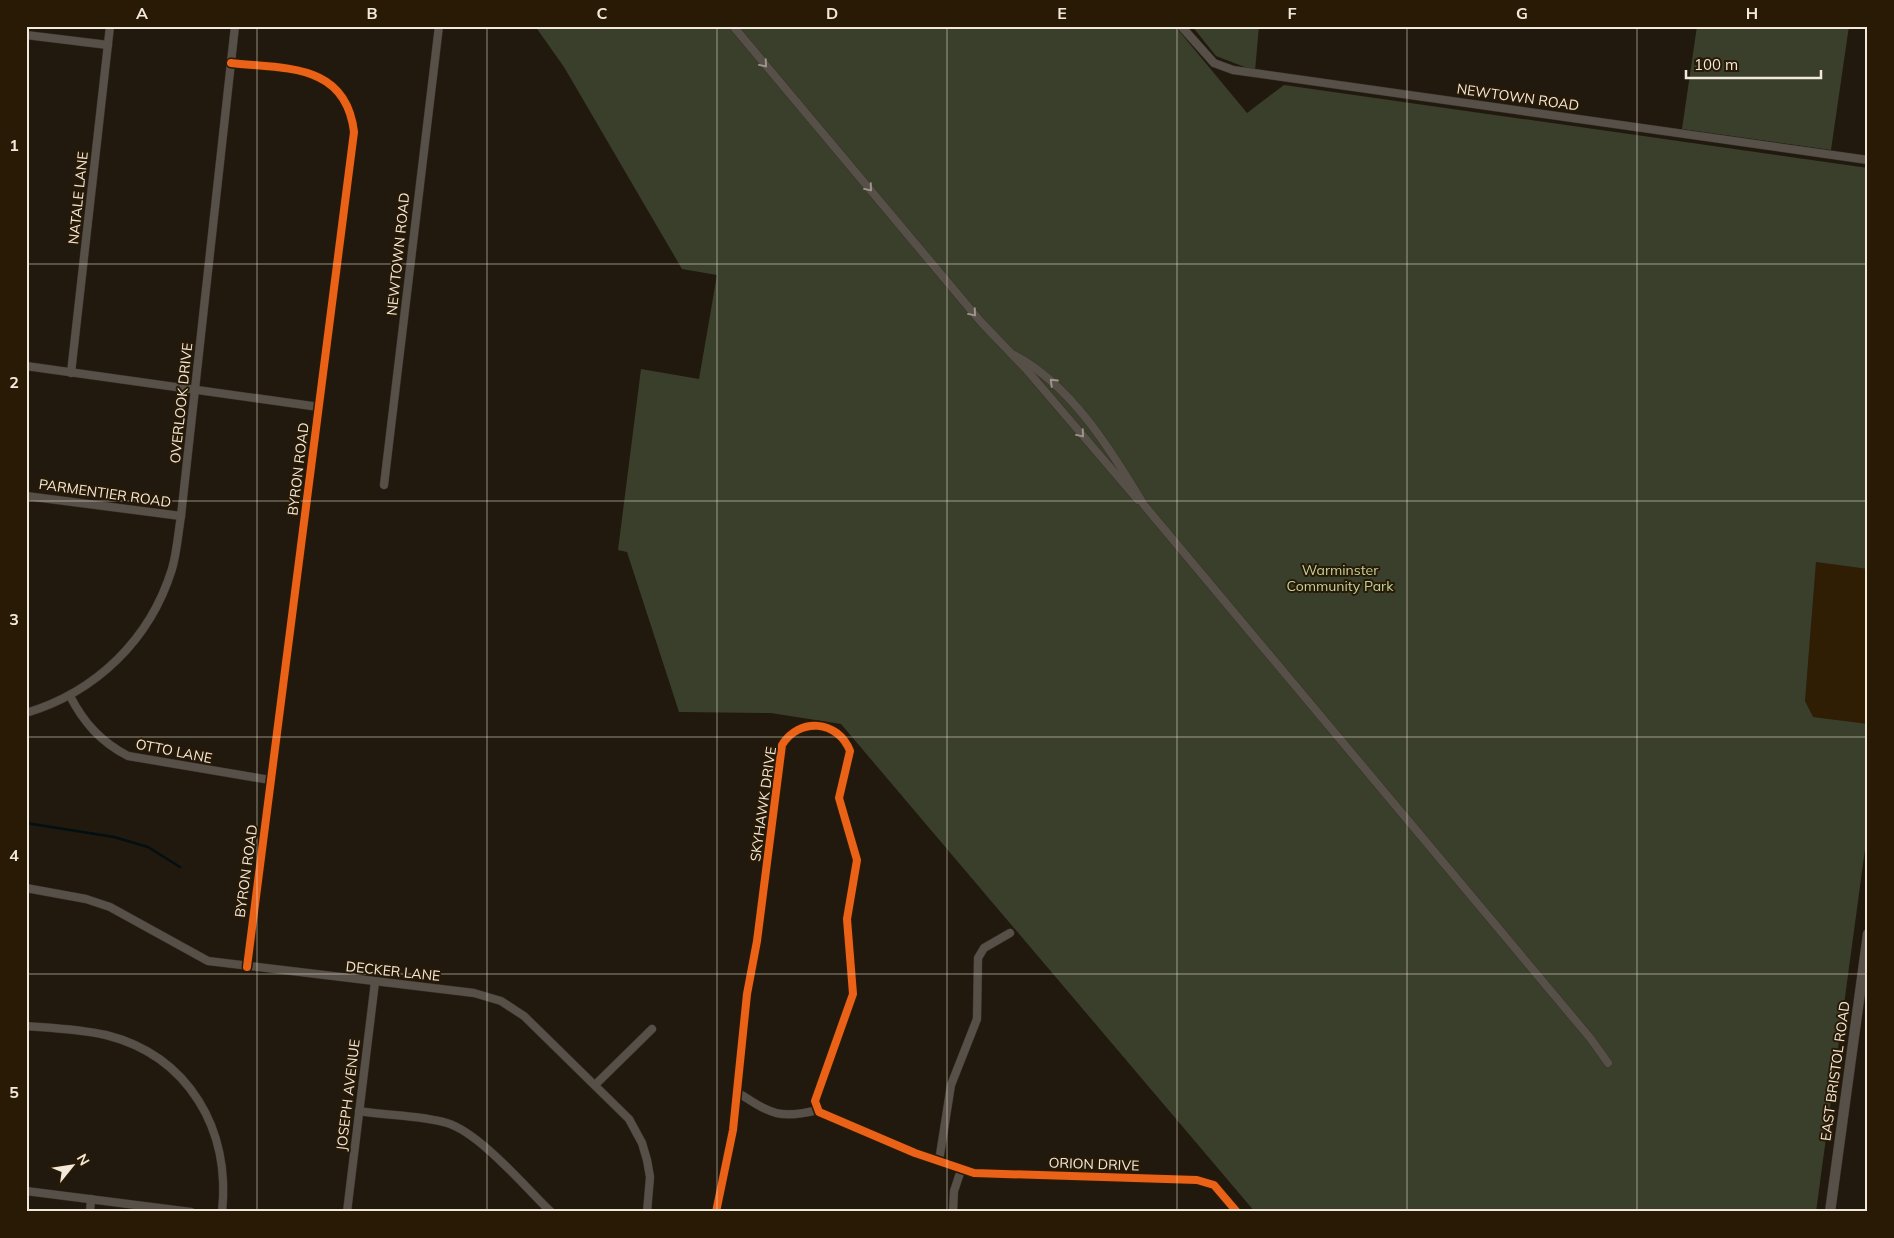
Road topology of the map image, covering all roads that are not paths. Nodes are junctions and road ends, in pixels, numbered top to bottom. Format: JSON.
{"nodes":[{"id":1,"x":110,"y":26,"type":"edge"},
{"id":2,"x":236,"y":26,"type":"edge"},
{"id":3,"x":439,"y":26,"type":"edge"},
{"id":4,"x":733,"y":26,"type":"edge"},
{"id":5,"x":1181,"y":26,"type":"edge"},
{"id":6,"x":26,"y":35,"type":"edge"},
{"id":7,"x":108,"y":45,"type":"junction"},
{"id":8,"x":231,"y":63,"type":"junction"},
{"id":9,"x":1868,"y":160,"type":"edge"},
{"id":10,"x":1012,"y":354,"type":"junction"},
{"id":11,"x":26,"y":366,"type":"edge"},
{"id":12,"x":71,"y":372,"type":"junction"},
{"id":13,"x":195,"y":391,"type":"junction"},
{"id":14,"x":319,"y":407,"type":"junction"},
{"id":15,"x":384,"y":485,"type":"dead end"},
{"id":16,"x":26,"y":496,"type":"edge"},
{"id":17,"x":1144,"y":505,"type":"junction"},
{"id":18,"x":181,"y":516,"type":"junction"},
{"id":19,"x":70,"y":696,"type":"junction"},
{"id":20,"x":26,"y":713,"type":"edge"},
{"id":21,"x":270,"y":780,"type":"junction"},
{"id":22,"x":26,"y":888,"type":"edge"},
{"id":23,"x":1010,"y":933,"type":"dead end"},
{"id":24,"x":1868,"y":934,"type":"edge"},
{"id":25,"x":247,"y":967,"type":"junction"},
{"id":26,"x":375,"y":982,"type":"junction"},
{"id":27,"x":26,"y":1026,"type":"edge"},
{"id":28,"x":652,"y":1029,"type":"dead end"},
{"id":29,"x":1608,"y":1064,"type":"dead end"},
{"id":30,"x":596,"y":1084,"type":"junction"},
{"id":31,"x":737,"y":1092,"type":"junction"},
{"id":32,"x":817,"y":1108,"type":"junction"},
{"id":33,"x":359,"y":1111,"type":"junction"},
{"id":34,"x":939,"y":1162,"type":"junction"},
{"id":35,"x":961,"y":1170,"type":"junction"},
{"id":36,"x":26,"y":1191,"type":"edge"},
{"id":37,"x":91,"y":1199,"type":"junction"},
{"id":38,"x":90,"y":1212,"type":"edge"},
{"id":39,"x":190,"y":1212,"type":"edge"},
{"id":40,"x":222,"y":1212,"type":"edge"},
{"id":41,"x":347,"y":1212,"type":"edge"},
{"id":42,"x":551,"y":1212,"type":"edge"},
{"id":43,"x":647,"y":1212,"type":"edge"},
{"id":44,"x":716,"y":1212,"type":"edge"},
{"id":45,"x":953,"y":1212,"type":"edge"},
{"id":46,"x":1237,"y":1212,"type":"edge"},
{"id":47,"x":1830,"y":1212,"type":"edge"}],
"edges":[{"from":1,"to":7,"type":"street","name":"NATALE LANE"},
{"from":2,"to":8,"type":"street","name":"OVERLOOK DRIVE"},
{"from":3,"to":15,"type":"street","name":"NEWTOWN ROAD"},
{"from":4,"to":10,"type":"street","one_way":true},
{"from":5,"to":9,"type":"street","name":"NEWTOWN ROAD"},
{"from":6,"to":7,"type":"street"},
{"from":7,"to":12,"type":"street","name":"NATALE LANE"},
{"from":8,"to":13,"type":"street","name":"OVERLOOK DRIVE"},
{"from":8,"to":14,"type":"street","name":"BYRON ROAD"},
{"from":10,"to":17,"type":"street","one_way":true},
{"from":17,"to":10,"type":"street","one_way":true},
{"from":11,"to":12,"type":"street"},
{"from":12,"to":13,"type":"street"},
{"from":13,"to":14,"type":"street"},
{"from":13,"to":18,"type":"street","name":"OVERLOOK DRIVE"},
{"from":14,"to":21,"type":"street","name":"BYRON ROAD"},
{"from":16,"to":18,"type":"street","name":"PARMENTIER ROAD"},
{"from":17,"to":29,"type":"street"},
{"from":18,"to":19,"type":"street","name":"OVERLOOK DRIVE"},
{"from":19,"to":20,"type":"street","name":"OVERLOOK DRIVE"},
{"from":19,"to":21,"type":"street","name":"OTTO LANE"},
{"from":21,"to":25,"type":"street","name":"BYRON ROAD"},
{"from":22,"to":25,"type":"street","name":"DECKER LANE"},
{"from":23,"to":34,"type":"street"},
{"from":24,"to":47,"type":"main road","name":"EAST BRISTOL ROAD"},
{"from":25,"to":26,"type":"street","name":"DECKER LANE"},
{"from":26,"to":30,"type":"street","name":"DECKER LANE"},
{"from":26,"to":33,"type":"street","name":"JOSEPH AVENUE"},
{"from":27,"to":40,"type":"street"},
{"from":28,"to":30,"type":"street"},
{"from":30,"to":43,"type":"street","name":"DECKER LANE"},
{"from":31,"to":32,"type":"street"},
{"from":31,"to":32,"type":"street","name":"SKYHAWK DRIVE"},
{"from":31,"to":44,"type":"street","name":"SKYHAWK DRIVE"},
{"from":32,"to":34,"type":"street"},
{"from":33,"to":41,"type":"street","name":"JOSEPH AVENUE"},
{"from":33,"to":42,"type":"street"},
{"from":34,"to":35,"type":"street","name":"ORION DRIVE"},
{"from":35,"to":45,"type":"street"},
{"from":35,"to":46,"type":"street","name":"ORION DRIVE"},
{"from":36,"to":37,"type":"street"},
{"from":37,"to":38,"type":"street"},
{"from":37,"to":39,"type":"street"}]}
